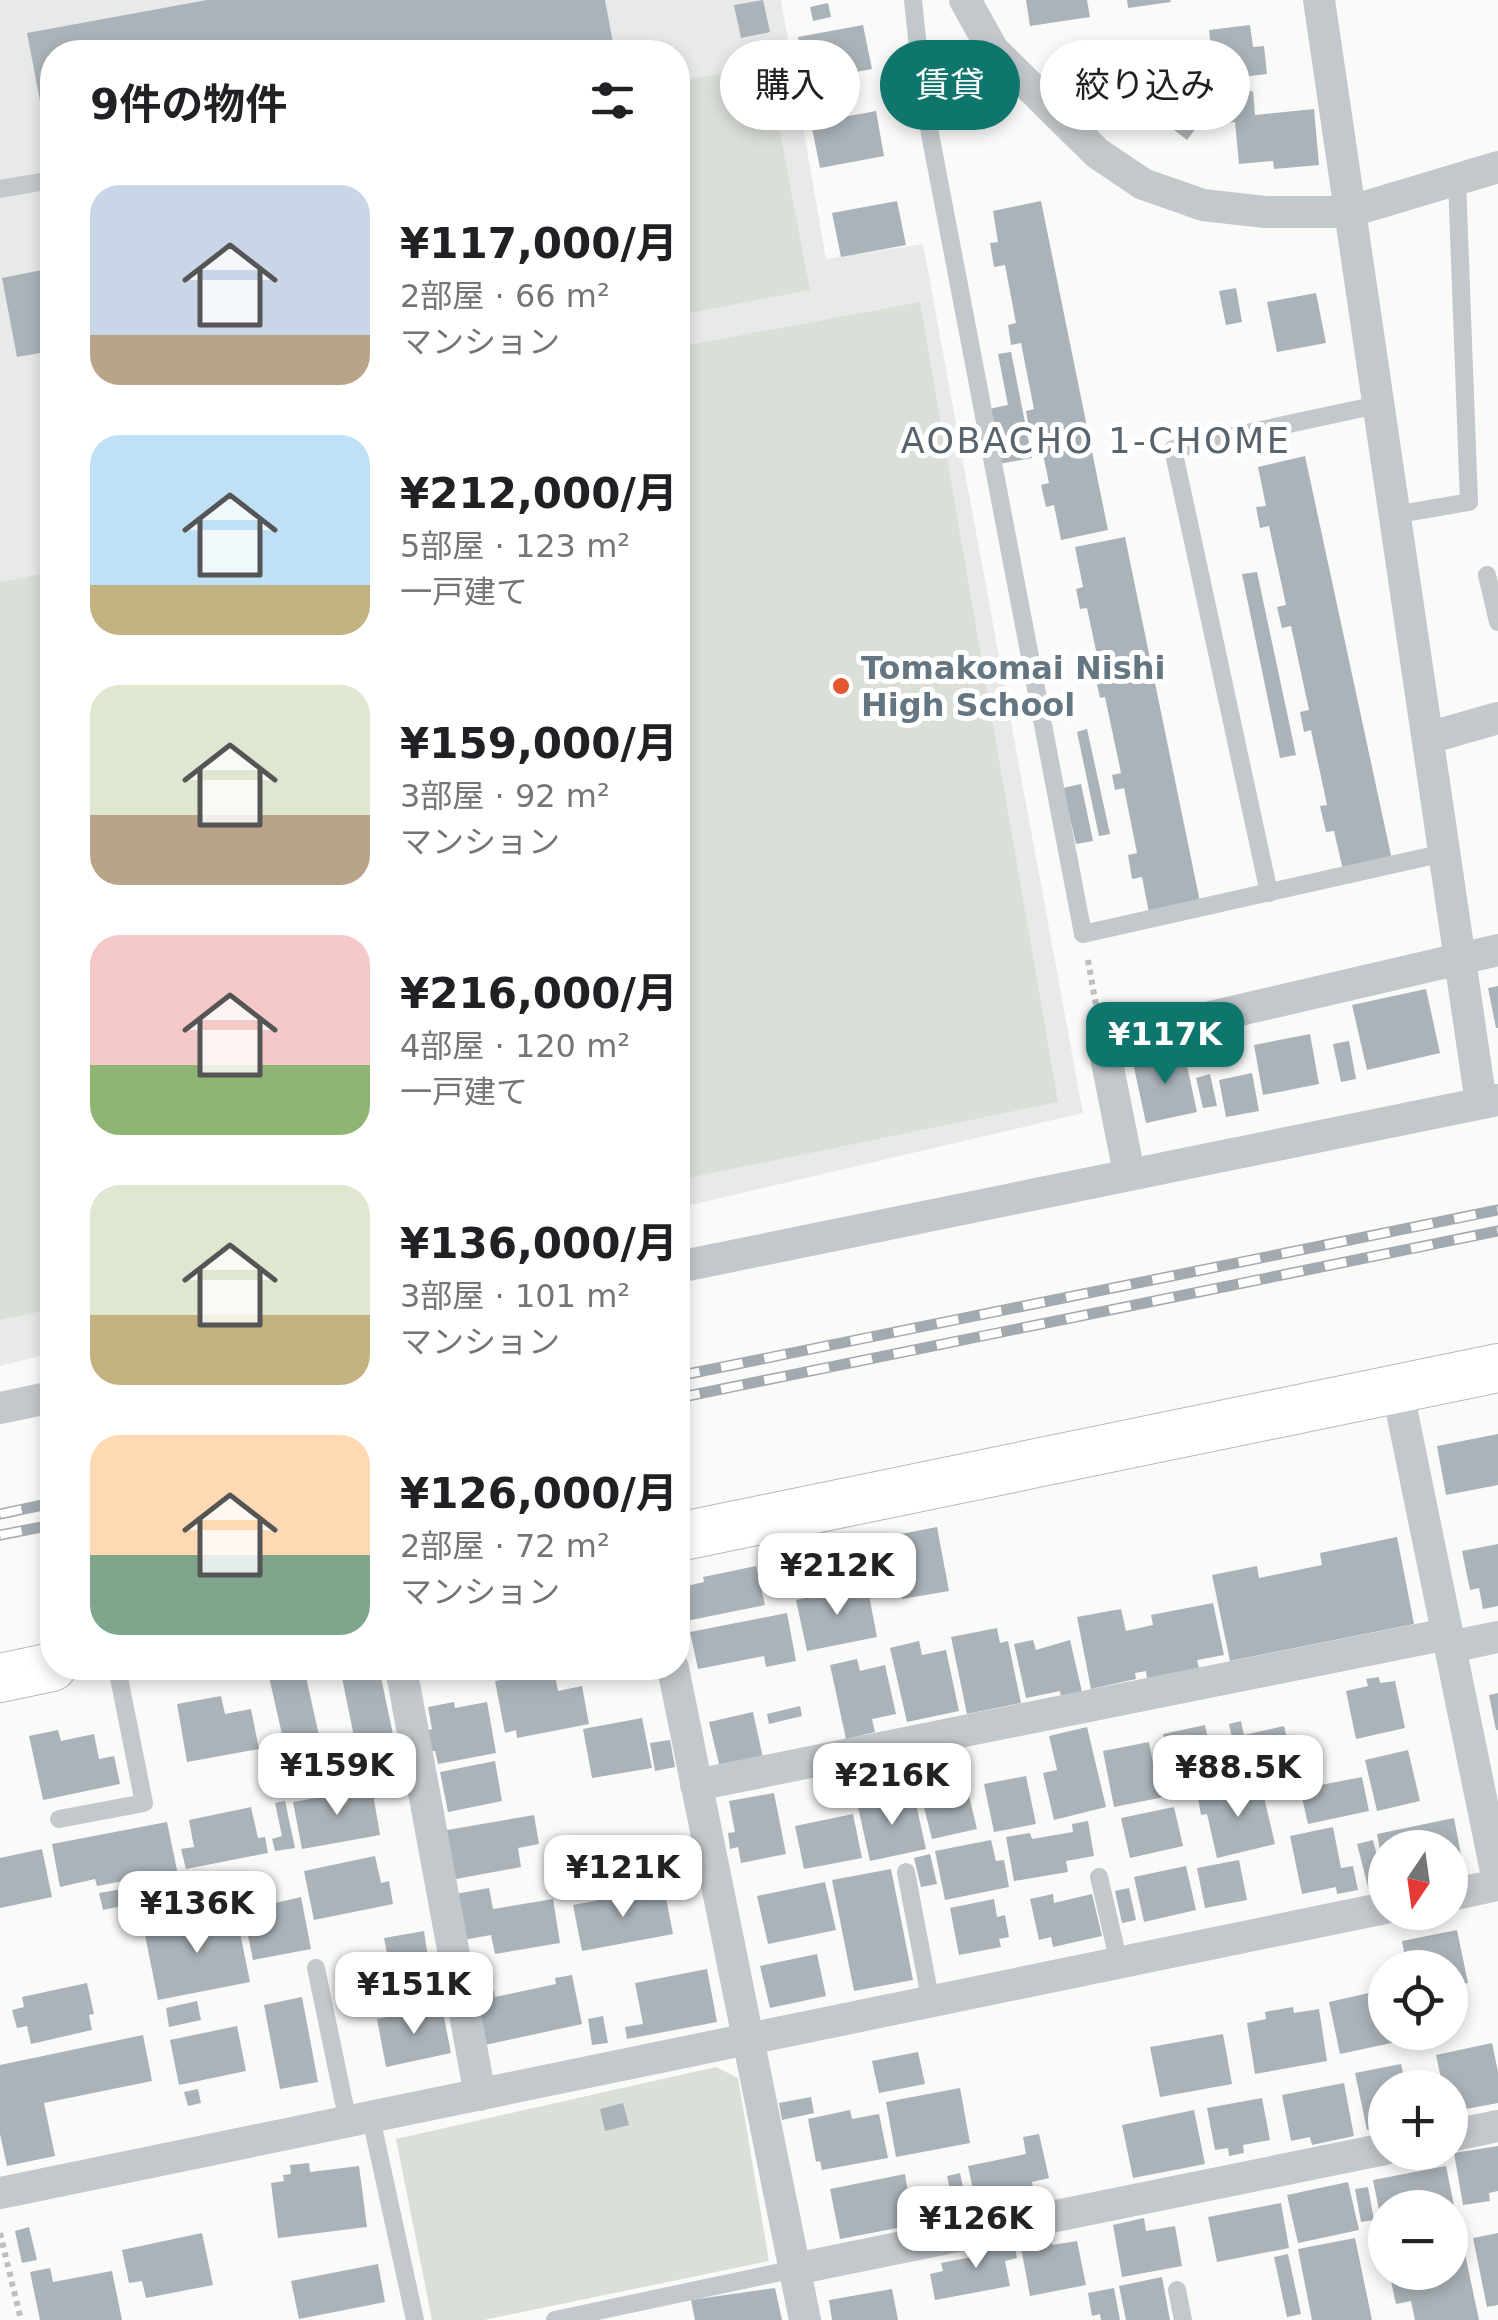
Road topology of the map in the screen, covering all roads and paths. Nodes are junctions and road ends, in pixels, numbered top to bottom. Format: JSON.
{"nodes":[{"id":1,"x":913,"y":0,"type":"edge"},
{"id":2,"x":964,"y":0,"type":"edge"},
{"id":3,"x":1319,"y":0,"type":"edge"},
{"id":4,"x":917,"y":40,"type":"edge"},
{"id":5,"x":988,"y":40,"type":"edge"},
{"id":6,"x":1020,"y":76,"type":"edge"},
{"id":7,"x":929,"y":130,"type":"edge"},
{"id":8,"x":1498,"y":168,"type":"edge"},
{"id":9,"x":1457,"y":181,"type":"junction"},
{"id":10,"x":40,"y":182,"type":"edge"},
{"id":11,"x":0,"y":189,"type":"edge"},
{"id":12,"x":1348,"y":212,"type":"junction"},
{"id":13,"x":1377,"y":405,"type":"junction"},
{"id":14,"x":1394,"y":515,"type":"junction"},
{"id":15,"x":1487,"y":575,"type":"dead end"},
{"id":16,"x":1498,"y":622,"type":"edge"},
{"id":17,"x":1498,"y":718,"type":"edge"},
{"id":18,"x":1428,"y":738,"type":"junction"},
{"id":19,"x":1444,"y":853,"type":"junction"},
{"id":20,"x":1269,"y":893,"type":"junction"},
{"id":21,"x":1083,"y":934,"type":"junction"},
{"id":22,"x":1498,"y":950,"type":"edge"},
{"id":23,"x":1459,"y":959,"type":"junction"},
{"id":24,"x":1103,"y":1042,"type":"junction"},
{"id":25,"x":1490,"y":1102,"type":"edge"},
{"id":26,"x":1129,"y":1173,"type":"junction"},
{"id":27,"x":690,"y":1264,"type":"edge"},
{"id":28,"x":1498,"y":1368,"type":"edge"},
{"id":29,"x":1397,"y":1388,"type":"junction"},
{"id":30,"x":40,"y":1400,"type":"edge"},
{"id":31,"x":0,"y":1408,"type":"edge"},
{"id":32,"x":690,"y":1535,"type":"edge"},
{"id":33,"x":1498,"y":1637,"type":"edge"},
{"id":34,"x":1448,"y":1641,"type":"junction"},
{"id":35,"x":40,"y":1670,"type":"edge"},
{"id":36,"x":0,"y":1678,"type":"edge"},
{"id":37,"x":119,"y":1680,"type":"edge"},
{"id":38,"x":403,"y":1680,"type":"edge"},
{"id":39,"x":675,"y":1680,"type":"edge"},
{"id":40,"x":696,"y":1785,"type":"junction"},
{"id":41,"x":60,"y":1818,"type":"dead end"},
{"id":42,"x":906,"y":1872,"type":"dead end"},
{"id":43,"x":1099,"y":1877,"type":"dead end"},
{"id":44,"x":1498,"y":1883,"type":"edge"},
{"id":45,"x":1468,"y":1890,"type":"edge"},
{"id":46,"x":1368,"y":1912,"type":"edge"},
{"id":47,"x":1119,"y":1963,"type":"junction"},
{"id":48,"x":316,"y":1968,"type":"dead end"},
{"id":49,"x":931,"y":2003,"type":"junction"},
{"id":50,"x":747,"y":2041,"type":"junction"},
{"id":51,"x":480,"y":2095,"type":"junction"},
{"id":52,"x":360,"y":2120,"type":"junction"},
{"id":53,"x":1498,"y":2126,"type":"edge"},
{"id":54,"x":1468,"y":2132,"type":"edge"},
{"id":55,"x":1368,"y":2152,"type":"edge"},
{"id":56,"x":0,"y":2193,"type":"edge"},
{"id":57,"x":0,"y":2233,"type":"edge"},
{"id":58,"x":794,"y":2269,"type":"junction"},
{"id":59,"x":1177,"y":2290,"type":"dead end"},
{"id":60,"x":21,"y":2320,"type":"edge"},
{"id":61,"x":415,"y":2320,"type":"edge"},
{"id":62,"x":555,"y":2320,"type":"edge"},
{"id":63,"x":805,"y":2320,"type":"edge"},
{"id":64,"x":1183,"y":2320,"type":"edge"}],
"edges":[{"from":1,"to":4,"type":"lane"},
{"from":2,"to":5,"type":"street"},
{"from":3,"to":12,"type":"street"},
{"from":6,"to":12,"type":"street"},
{"from":7,"to":21,"type":"lane"},
{"from":8,"to":9,"type":"street"},
{"from":9,"to":12,"type":"street"},
{"from":9,"to":14,"type":"lane"},
{"from":10,"to":11,"type":"lane"},
{"from":12,"to":13,"type":"street"},
{"from":13,"to":14,"type":"street"},
{"from":13,"to":20,"type":"lane"},
{"from":14,"to":18,"type":"street"},
{"from":15,"to":16,"type":"lane"},
{"from":17,"to":18,"type":"street"},
{"from":18,"to":19,"type":"street"},
{"from":19,"to":20,"type":"lane"},
{"from":19,"to":23,"type":"street"},
{"from":20,"to":21,"type":"lane"},
{"from":21,"to":24,"type":"path"},
{"from":22,"to":23,"type":"street"},
{"from":23,"to":24,"type":"street"},
{"from":23,"to":25,"type":"street"},
{"from":24,"to":26,"type":"street"},
{"from":25,"to":26,"type":"street"},
{"from":26,"to":27,"type":"street"},
{"from":28,"to":29,"type":"street"},
{"from":29,"to":32,"type":"street"},
{"from":29,"to":34,"type":"street"},
{"from":30,"to":31,"type":"street"},
{"from":33,"to":34,"type":"street"},
{"from":34,"to":40,"type":"street"},
{"from":34,"to":44,"type":"street"},
{"from":35,"to":36,"type":"street"},
{"from":37,"to":41,"type":"lane"},
{"from":38,"to":51,"type":"street"},
{"from":39,"to":40,"type":"street"},
{"from":40,"to":50,"type":"street"},
{"from":42,"to":49,"type":"lane"},
{"from":43,"to":47,"type":"lane"},
{"from":44,"to":45,"type":"street"},
{"from":46,"to":47,"type":"street"},
{"from":47,"to":49,"type":"street"},
{"from":48,"to":52,"type":"lane"},
{"from":49,"to":50,"type":"street"},
{"from":50,"to":51,"type":"street"},
{"from":50,"to":58,"type":"street"},
{"from":51,"to":52,"type":"street"},
{"from":52,"to":56,"type":"street"},
{"from":52,"to":61,"type":"lane"},
{"from":53,"to":54,"type":"street"},
{"from":55,"to":58,"type":"street"},
{"from":57,"to":60,"type":"path"},
{"from":58,"to":62,"type":"lane"},
{"from":58,"to":63,"type":"street"},
{"from":59,"to":64,"type":"lane"}]}
